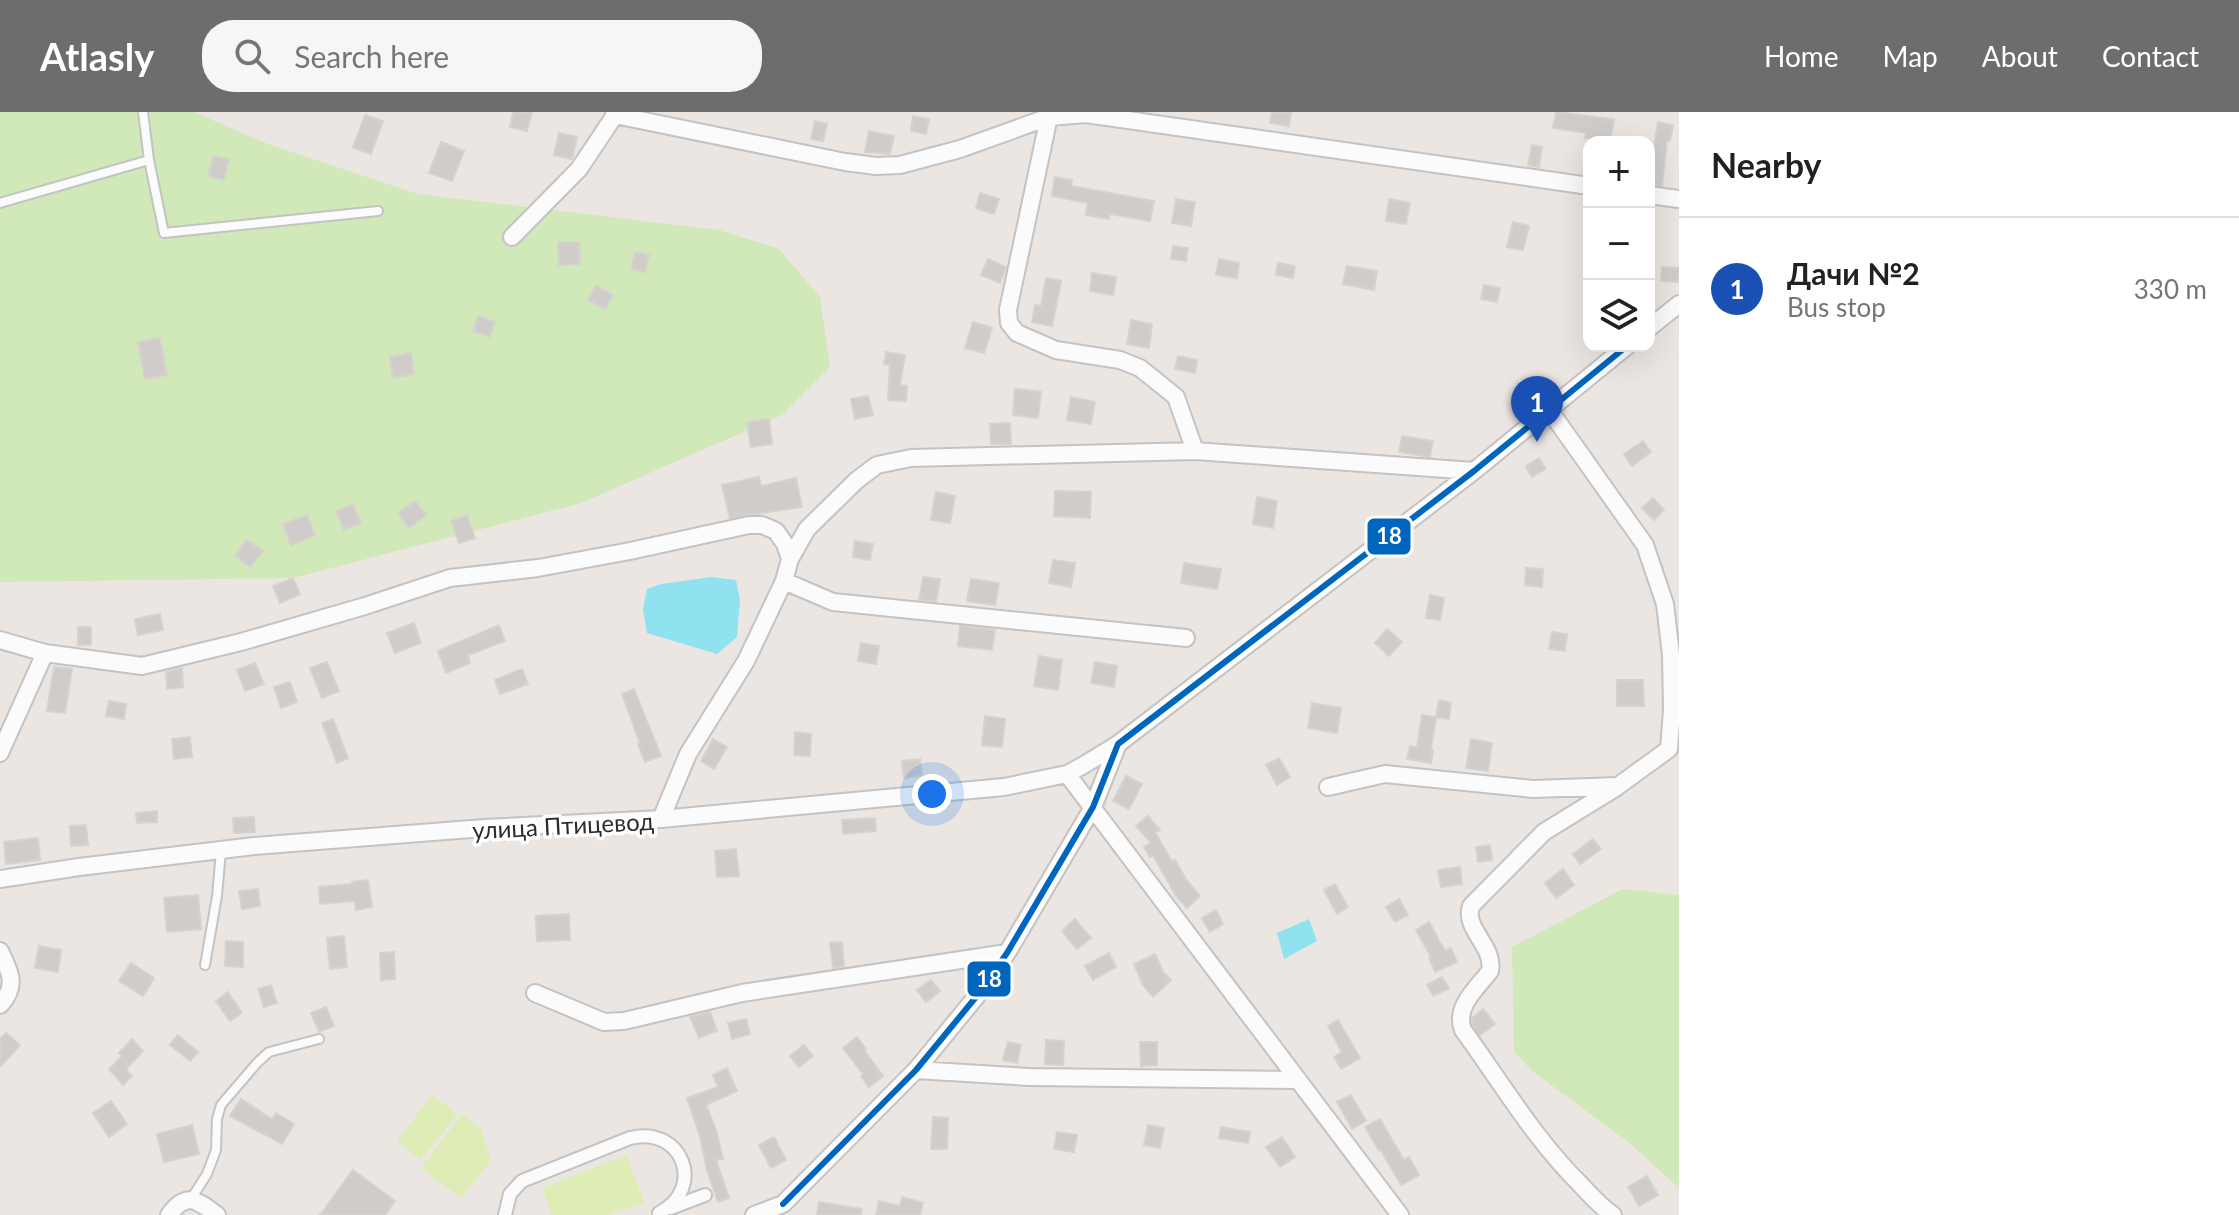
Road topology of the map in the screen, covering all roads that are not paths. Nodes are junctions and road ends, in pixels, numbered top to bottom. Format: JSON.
{"nodes":[{"id":1,"x":143,"y":112,"type":"edge"},
{"id":2,"x":614,"y":114,"type":"edge"},
{"id":3,"x":1049,"y":114,"type":"edge"},
{"id":4,"x":149,"y":160,"type":"junction"},
{"id":5,"x":1583,"y":185,"type":"edge"},
{"id":6,"x":1655,"y":196,"type":"edge"},
{"id":7,"x":1679,"y":199,"type":"edge"},
{"id":8,"x":0,"y":203,"type":"edge"},
{"id":9,"x":378,"y":211,"type":"dead end"},
{"id":10,"x":512,"y":237,"type":"dead end"},
{"id":11,"x":1679,"y":304,"type":"edge"},
{"id":12,"x":1655,"y":323,"type":"edge"},
{"id":13,"x":1620,"y":352,"type":"edge"},
{"id":14,"x":1550,"y":411,"type":"junction"},
{"id":15,"x":1195,"y":451,"type":"junction"},
{"id":16,"x":1474,"y":471,"type":"junction"},
{"id":17,"x":790,"y":559,"type":"junction"},
{"id":18,"x":784,"y":581,"type":"junction"},
{"id":19,"x":1186,"y":638,"type":"dead end"},
{"id":20,"x":0,"y":640,"type":"edge"},
{"id":21,"x":45,"y":653,"type":"junction"},
{"id":22,"x":1118,"y":744,"type":"junction"},
{"id":23,"x":1674,"y":749,"type":"edge"},
{"id":24,"x":0,"y":753,"type":"edge"},
{"id":25,"x":1067,"y":774,"type":"junction"},
{"id":26,"x":1618,"y":786,"type":"junction"},
{"id":27,"x":1328,"y":787,"type":"dead end"},
{"id":28,"x":1093,"y":807,"type":"junction"},
{"id":29,"x":661,"y":819,"type":"junction"},
{"id":30,"x":221,"y":850,"type":"junction"},
{"id":31,"x":0,"y":879,"type":"edge"},
{"id":32,"x":0,"y":951,"type":"edge"},
{"id":33,"x":1007,"y":953,"type":"junction"},
{"id":34,"x":205,"y":965,"type":"dead end"},
{"id":35,"x":535,"y":993,"type":"dead end"},
{"id":36,"x":0,"y":1005,"type":"edge"},
{"id":37,"x":319,"y":1039,"type":"dead end"},
{"id":38,"x":916,"y":1070,"type":"junction"},
{"id":39,"x":1297,"y":1080,"type":"junction"},
{"id":40,"x":705,"y":1195,"type":"dead end"},
{"id":41,"x":191,"y":1199,"type":"junction"},
{"id":42,"x":783,"y":1210,"type":"edge"},
{"id":43,"x":657,"y":1214,"type":"edge"},
{"id":44,"x":169,"y":1215,"type":"edge"},
{"id":45,"x":217,"y":1215,"type":"edge"},
{"id":46,"x":505,"y":1215,"type":"edge"},
{"id":47,"x":754,"y":1215,"type":"edge"},
{"id":48,"x":1400,"y":1215,"type":"edge"},
{"id":49,"x":1613,"y":1215,"type":"edge"}],
"edges":[{"from":1,"to":4,"type":"lane"},
{"from":2,"to":3,"type":"street"},
{"from":2,"to":10,"type":"street"},
{"from":3,"to":5,"type":"street"},
{"from":3,"to":15,"type":"street"},
{"from":4,"to":8,"type":"lane"},
{"from":4,"to":9,"type":"lane"},
{"from":6,"to":7,"type":"street"},
{"from":11,"to":12,"type":"street"},
{"from":13,"to":14,"type":"street","name":"улица Птицевод"},
{"from":14,"to":16,"type":"street","name":"улица Птицевод"},
{"from":14,"to":23,"type":"street"},
{"from":15,"to":16,"type":"street"},
{"from":15,"to":17,"type":"street"},
{"from":16,"to":22,"type":"street","name":"улица Птицевод"},
{"from":17,"to":18,"type":"street"},
{"from":17,"to":21,"type":"street"},
{"from":18,"to":19,"type":"street"},
{"from":18,"to":29,"type":"street"},
{"from":20,"to":21,"type":"street"},
{"from":21,"to":24,"type":"street"},
{"from":22,"to":25,"type":"street","name":"улица Птицевод"},
{"from":22,"to":28,"type":"street"},
{"from":23,"to":26,"type":"street"},
{"from":25,"to":28,"type":"street"},
{"from":25,"to":29,"type":"street","name":"улица Птицевод"},
{"from":26,"to":27,"type":"street"},
{"from":26,"to":49,"type":"street"},
{"from":28,"to":33,"type":"street"},
{"from":28,"to":39,"type":"street"},
{"from":29,"to":30,"type":"street","name":"улица Птицевод"},
{"from":30,"to":31,"type":"street","name":"улица Птицевод"},
{"from":30,"to":34,"type":"lane"},
{"from":32,"to":36,"type":"street"},
{"from":33,"to":35,"type":"street"},
{"from":33,"to":38,"type":"street"},
{"from":37,"to":41,"type":"lane"},
{"from":38,"to":39,"type":"street"},
{"from":38,"to":42,"type":"street"},
{"from":39,"to":48,"type":"street"},
{"from":40,"to":43,"type":"street"},
{"from":41,"to":44,"type":"street"},
{"from":41,"to":45,"type":"street"},
{"from":42,"to":47,"type":"street"},
{"from":43,"to":46,"type":"street"}]}
